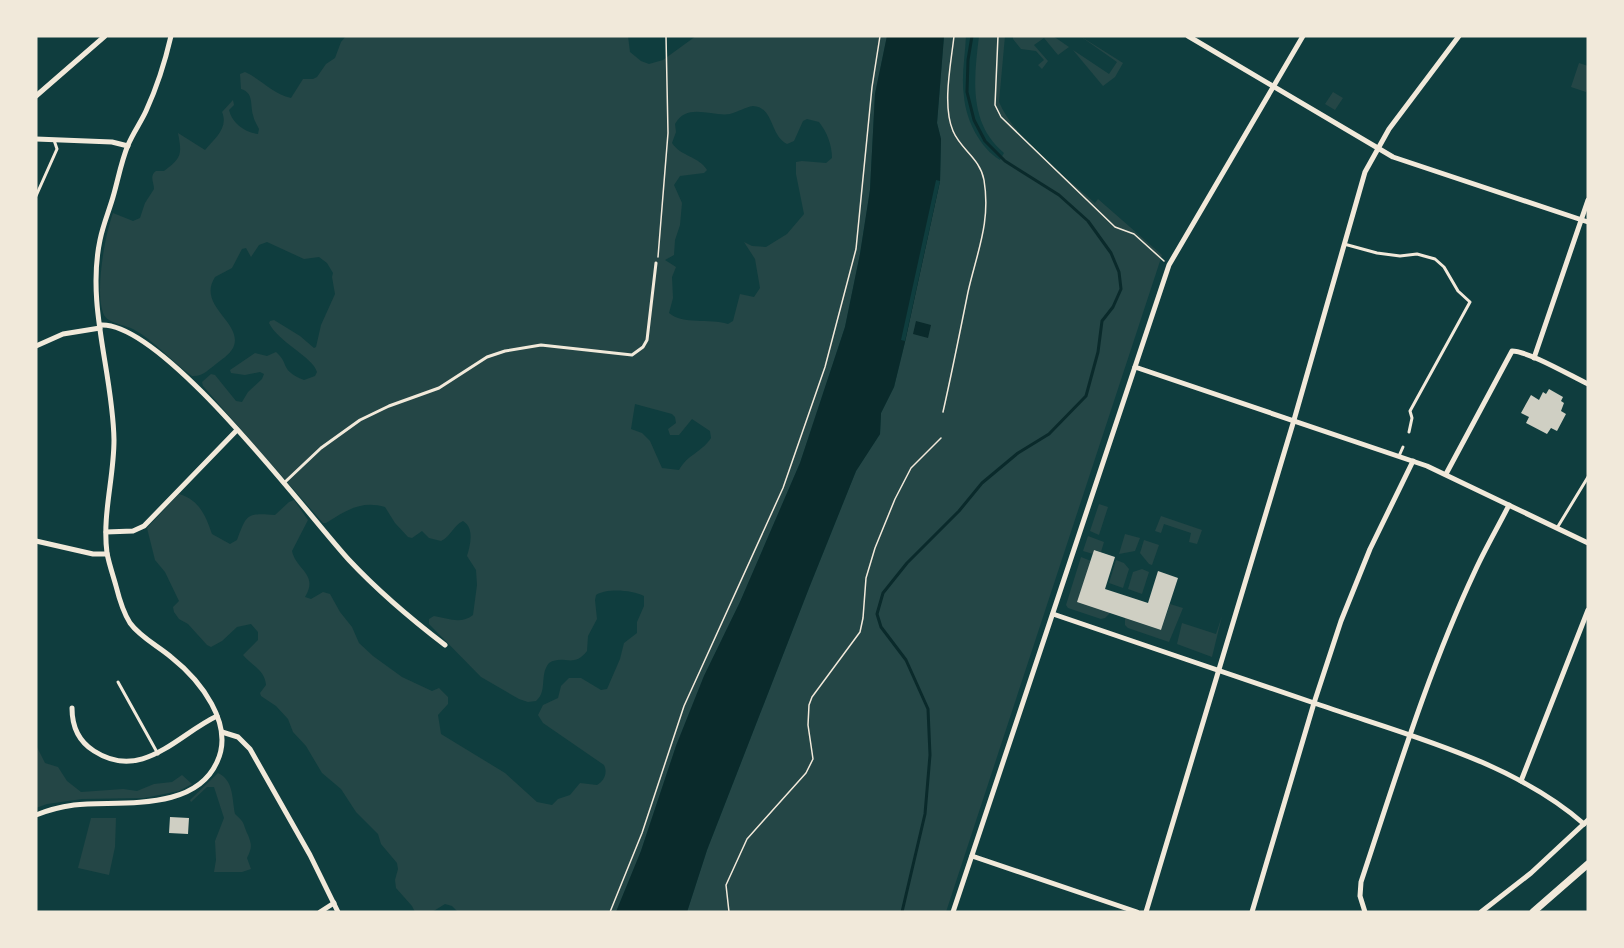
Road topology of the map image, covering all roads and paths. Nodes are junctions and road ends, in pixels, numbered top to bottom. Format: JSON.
{"nodes":[{"id":1,"x":105,"y":36,"type":"edge"},
{"id":2,"x":171,"y":36,"type":"edge"},
{"id":3,"x":666,"y":36,"type":"edge"},
{"id":4,"x":879,"y":36,"type":"edge"},
{"id":5,"x":954,"y":36,"type":"edge"},
{"id":6,"x":998,"y":36,"type":"edge"},
{"id":7,"x":1188,"y":36,"type":"edge"},
{"id":8,"x":1303,"y":36,"type":"edge"},
{"id":9,"x":1459,"y":36,"type":"edge"},
{"id":10,"x":1273,"y":87,"type":"junction"},
{"id":11,"x":36,"y":96,"type":"edge"},
{"id":12,"x":36,"y":140,"type":"edge"},
{"id":13,"x":54,"y":140,"type":"junction"},
{"id":14,"x":128,"y":146,"type":"junction"},
{"id":15,"x":1377,"y":149,"type":"junction"},
{"id":16,"x":36,"y":196,"type":"edge"},
{"id":17,"x":1588,"y":200,"type":"edge"},
{"id":18,"x":1585,"y":221,"type":"edge"},
{"id":19,"x":1344,"y":244,"type":"junction"},
{"id":20,"x":656,"y":264,"type":"joint"},
{"id":21,"x":1169,"y":265,"type":"junction"},
{"id":22,"x":100,"y":326,"type":"junction"},
{"id":23,"x":36,"y":346,"type":"edge"},
{"id":24,"x":1534,"y":358,"type":"junction"},
{"id":25,"x":1135,"y":367,"type":"junction"},
{"id":26,"x":1588,"y":384,"type":"edge"},
{"id":27,"x":943,"y":412,"type":"dead end"},
{"id":28,"x":1294,"y":420,"type":"junction"},
{"id":29,"x":237,"y":430,"type":"junction"},
{"id":30,"x":1408,"y":432,"type":"dead end"},
{"id":31,"x":941,"y":438,"type":"dead end"},
{"id":32,"x":1403,"y":447,"type":"dead end"},
{"id":33,"x":1399,"y":456,"type":"junction"},
{"id":34,"x":1413,"y":461,"type":"junction"},
{"id":35,"x":1446,"y":474,"type":"junction"},
{"id":36,"x":1588,"y":477,"type":"edge"},
{"id":37,"x":285,"y":482,"type":"junction"},
{"id":38,"x":1509,"y":506,"type":"junction"},
{"id":39,"x":1557,"y":528,"type":"junction"},
{"id":40,"x":106,"y":532,"type":"junction"},
{"id":41,"x":36,"y":541,"type":"edge"},
{"id":42,"x":1588,"y":543,"type":"edge"},
{"id":43,"x":107,"y":554,"type":"junction"},
{"id":44,"x":1588,"y":610,"type":"edge"},
{"id":45,"x":1053,"y":614,"type":"junction"},
{"id":46,"x":445,"y":645,"type":"dead end"},
{"id":47,"x":1218,"y":670,"type":"junction"},
{"id":48,"x":118,"y":682,"type":"dead end"},
{"id":49,"x":1314,"y":703,"type":"junction"},
{"id":50,"x":72,"y":708,"type":"dead end"},
{"id":51,"x":217,"y":716,"type":"junction"},
{"id":52,"x":222,"y":732,"type":"junction"},
{"id":53,"x":1410,"y":735,"type":"junction"},
{"id":54,"x":158,"y":754,"type":"junction"},
{"id":55,"x":1521,"y":782,"type":"junction"},
{"id":56,"x":36,"y":815,"type":"edge"},
{"id":57,"x":1586,"y":821,"type":"edge"},
{"id":58,"x":972,"y":856,"type":"junction"},
{"id":59,"x":1588,"y":864,"type":"edge"},
{"id":60,"x":334,"y":903,"type":"junction"},
{"id":61,"x":320,"y":912,"type":"edge"},
{"id":62,"x":338,"y":912,"type":"edge"},
{"id":63,"x":610,"y":912,"type":"edge"},
{"id":64,"x":729,"y":912,"type":"edge"},
{"id":65,"x":953,"y":912,"type":"edge"},
{"id":66,"x":1137,"y":912,"type":"edge"},
{"id":67,"x":1146,"y":912,"type":"edge"},
{"id":68,"x":1252,"y":912,"type":"edge"},
{"id":69,"x":1365,"y":912,"type":"edge"},
{"id":70,"x":1481,"y":912,"type":"edge"},
{"id":71,"x":1533,"y":912,"type":"edge"}],
"edges":[{"from":1,"to":11,"type":"street"},
{"from":2,"to":14,"type":"street"},
{"from":3,"to":20,"type":"path"},
{"from":4,"to":63,"type":"path"},
{"from":5,"to":27,"type":"path"},
{"from":6,"to":21,"type":"path"},
{"from":7,"to":10,"type":"street"},
{"from":8,"to":10,"type":"street"},
{"from":9,"to":15,"type":"street"},
{"from":10,"to":15,"type":"street"},
{"from":10,"to":21,"type":"street"},
{"from":12,"to":13,"type":"street"},
{"from":13,"to":14,"type":"street"},
{"from":13,"to":16,"type":"lane"},
{"from":14,"to":22,"type":"street"},
{"from":15,"to":18,"type":"street"},
{"from":15,"to":19,"type":"street"},
{"from":17,"to":18,"type":"street"},
{"from":18,"to":24,"type":"street"},
{"from":19,"to":28,"type":"street"},
{"from":19,"to":30,"type":"lane"},
{"from":20,"to":37,"type":"lane"},
{"from":21,"to":25,"type":"street"},
{"from":22,"to":23,"type":"street"},
{"from":22,"to":29,"type":"street"},
{"from":22,"to":40,"type":"street"},
{"from":24,"to":26,"type":"street"},
{"from":24,"to":35,"type":"street"},
{"from":25,"to":28,"type":"street"},
{"from":25,"to":45,"type":"street"},
{"from":28,"to":33,"type":"street"},
{"from":28,"to":47,"type":"street"},
{"from":29,"to":37,"type":"street"},
{"from":29,"to":40,"type":"street"},
{"from":31,"to":64,"type":"path"},
{"from":32,"to":33,"type":"lane"},
{"from":33,"to":34,"type":"street"},
{"from":34,"to":35,"type":"street"},
{"from":34,"to":49,"type":"street"},
{"from":35,"to":38,"type":"street"},
{"from":36,"to":39,"type":"lane"},
{"from":37,"to":46,"type":"street"},
{"from":38,"to":39,"type":"street"},
{"from":38,"to":53,"type":"street"},
{"from":39,"to":42,"type":"street"},
{"from":40,"to":43,"type":"street"},
{"from":41,"to":43,"type":"street"},
{"from":43,"to":51,"type":"street"},
{"from":44,"to":55,"type":"street"},
{"from":45,"to":47,"type":"street"},
{"from":45,"to":58,"type":"street"},
{"from":47,"to":49,"type":"street"},
{"from":47,"to":67,"type":"street"},
{"from":48,"to":54,"type":"lane"},
{"from":49,"to":53,"type":"street"},
{"from":49,"to":68,"type":"street"},
{"from":50,"to":54,"type":"street"},
{"from":51,"to":52,"type":"street"},
{"from":51,"to":54,"type":"street"},
{"from":52,"to":56,"type":"street"},
{"from":52,"to":60,"type":"street"},
{"from":53,"to":55,"type":"street"},
{"from":53,"to":69,"type":"street"},
{"from":55,"to":57,"type":"street"},
{"from":57,"to":70,"type":"street"},
{"from":58,"to":65,"type":"street"},
{"from":58,"to":66,"type":"street"},
{"from":59,"to":71,"type":"street"},
{"from":60,"to":61,"type":"street"},
{"from":60,"to":62,"type":"street"}]}
